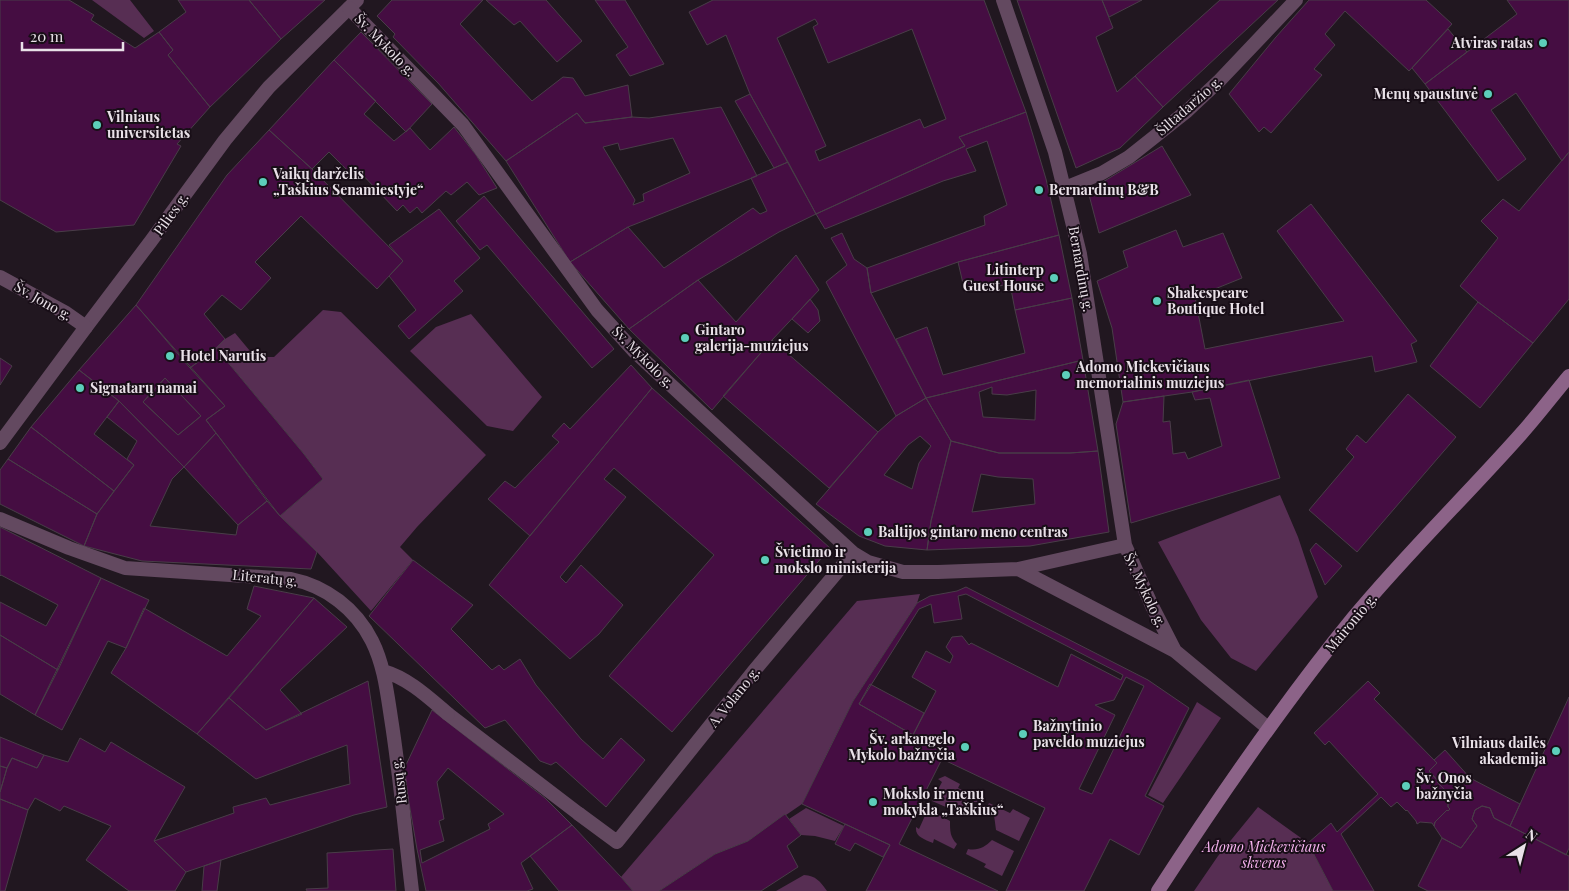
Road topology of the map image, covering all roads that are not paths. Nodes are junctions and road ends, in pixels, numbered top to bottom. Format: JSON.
{"nodes":[{"id":1,"x":1003,"y":0,"type":"edge"},
{"id":2,"x":1296,"y":0,"type":"edge"},
{"id":3,"x":353,"y":4,"type":"edge"},
{"id":4,"x":1064,"y":188,"type":"junction"},
{"id":5,"x":0,"y":277,"type":"edge"},
{"id":6,"x":86,"y":327,"type":"junction"},
{"id":7,"x":1569,"y":376,"type":"edge"},
{"id":8,"x":0,"y":442,"type":"edge"},
{"id":9,"x":0,"y":519,"type":"edge"},
{"id":10,"x":1125,"y":545,"type":"junction"},
{"id":11,"x":853,"y":553,"type":"junction"},
{"id":12,"x":1018,"y":569,"type":"junction"},
{"id":13,"x":1175,"y":651,"type":"junction"},
{"id":14,"x":383,"y":670,"type":"junction"},
{"id":15,"x":1268,"y":728,"type":"junction"},
{"id":16,"x":412,"y":891,"type":"edge"},
{"id":17,"x":1158,"y":891,"type":"edge"}],
"edges":[{"from":1,"to":4,"type":"street","name":"Bernardinų g."},
{"from":2,"to":4,"type":"street","name":"Šiltadaržio g."},
{"from":3,"to":6,"type":"street","name":"Pilies g."},
{"from":3,"to":11,"type":"street","name":"Šv. Mykolo g."},
{"from":4,"to":10,"type":"street","name":"Bernardinų g."},
{"from":5,"to":6,"type":"street","name":"Šv. Jono g."},
{"from":6,"to":8,"type":"street","name":"Pilies g."},
{"from":7,"to":15,"type":"main road","name":"Maironio g."},
{"from":9,"to":14,"type":"street","name":"Literatų g."},
{"from":10,"to":12,"type":"street","name":"Šv. Mykolo g."},
{"from":10,"to":13,"type":"street","name":"Šv. Mykolo g."},
{"from":11,"to":12,"type":"street","name":"Šv. Mykolo g."},
{"from":11,"to":14,"type":"street","name":"A. Volano g."},
{"from":12,"to":13,"type":"street","name":"Šv. Mykolo g."},
{"from":13,"to":15,"type":"street","name":"Šv. Mykolo g."},
{"from":14,"to":16,"type":"street","name":"Rusų g."},
{"from":15,"to":17,"type":"main road","name":"Maironio g."}]}
